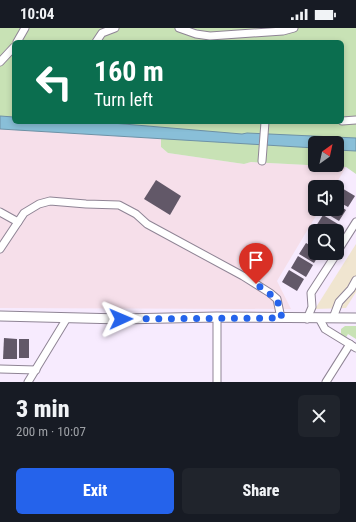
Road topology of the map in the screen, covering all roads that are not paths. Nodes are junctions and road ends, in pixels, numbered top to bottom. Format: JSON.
{"nodes":[{"id":1,"x":25,"y":28,"type":"edge"},
{"id":2,"x":115,"y":28,"type":"edge"},
{"id":3,"x":179,"y":28,"type":"edge"},
{"id":4,"x":294,"y":28,"type":"edge"},
{"id":5,"x":18,"y":40,"type":"edge"},
{"id":6,"x":97,"y":40,"type":"edge"},
{"id":7,"x":11,"y":55,"type":"edge"},
{"id":8,"x":0,"y":62,"type":"edge"},
{"id":9,"x":356,"y":120,"type":"edge"},
{"id":10,"x":344,"y":121,"type":"edge"},
{"id":11,"x":265,"y":125,"type":"edge"},
{"id":12,"x":262,"y":161,"type":"dead end"},
{"id":13,"x":0,"y":212,"type":"edge"},
{"id":14,"x":18,"y":222,"type":"junction"},
{"id":15,"x":356,"y":222,"type":"edge"},
{"id":16,"x":344,"y":242,"type":"edge"},
{"id":17,"x":0,"y":249,"type":"edge"},
{"id":18,"x":332,"y":260,"type":"edge"},
{"id":19,"x":356,"y":280,"type":"edge"},
{"id":20,"x":0,"y":316,"type":"edge"},
{"id":21,"x":217,"y":317,"type":"junction"},
{"id":22,"x":67,"y":318,"type":"junction"},
{"id":23,"x":282,"y":318,"type":"junction"},
{"id":24,"x":319,"y":318,"type":"junction"},
{"id":25,"x":333,"y":318,"type":"junction"},
{"id":26,"x":356,"y":318,"type":"edge"},
{"id":27,"x":307,"y":319,"type":"junction"},
{"id":28,"x":353,"y":346,"type":"edge"},
{"id":29,"x":0,"y":369,"type":"edge"},
{"id":30,"x":36,"y":370,"type":"junction"},
{"id":31,"x":28,"y":382,"type":"edge"},
{"id":32,"x":217,"y":382,"type":"edge"},
{"id":33,"x":326,"y":382,"type":"edge"}],
"edges":[{"from":1,"to":5,"type":"street"},
{"from":2,"to":6,"type":"street"},
{"from":3,"to":4,"type":"street"},
{"from":7,"to":8,"type":"street"},
{"from":9,"to":10,"type":"street"},
{"from":11,"to":12,"type":"street"},
{"from":13,"to":14,"type":"street"},
{"from":14,"to":17,"type":"street"},
{"from":14,"to":23,"type":"street"},
{"from":15,"to":16,"type":"street"},
{"from":18,"to":27,"type":"street"},
{"from":19,"to":25,"type":"street"},
{"from":20,"to":22,"type":"main road"},
{"from":21,"to":22,"type":"main road"},
{"from":21,"to":23,"type":"main road"},
{"from":21,"to":32,"type":"street"},
{"from":22,"to":30,"type":"street"},
{"from":23,"to":27,"type":"main road"},
{"from":24,"to":25,"type":"main road"},
{"from":24,"to":27,"type":"main road"},
{"from":24,"to":28,"type":"street"},
{"from":25,"to":26,"type":"main road"},
{"from":28,"to":33,"type":"street"},
{"from":29,"to":30,"type":"street"},
{"from":30,"to":31,"type":"street"}]}
